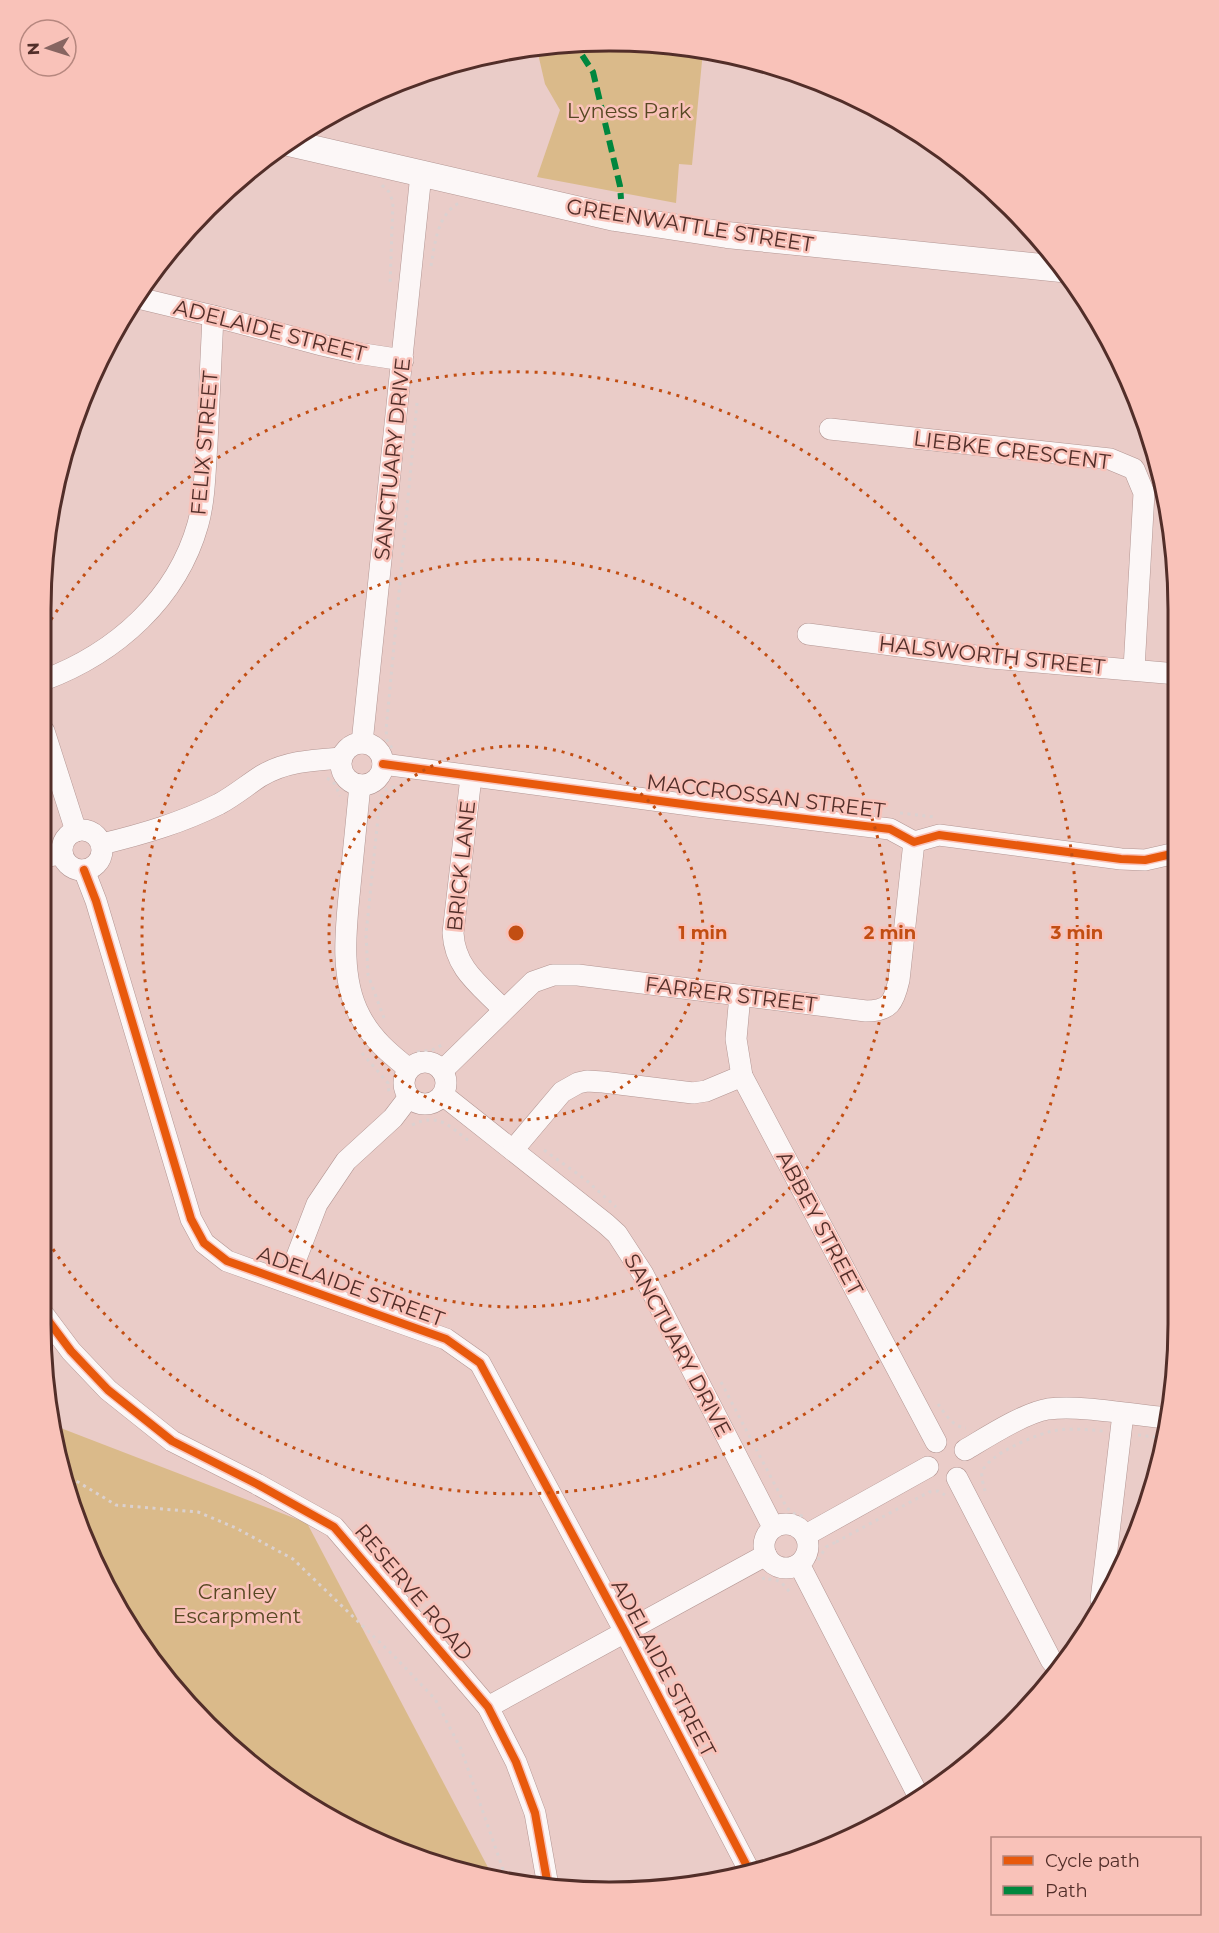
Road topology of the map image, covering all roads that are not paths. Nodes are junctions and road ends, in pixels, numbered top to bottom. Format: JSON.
{"nodes":[{"id":1,"x":299,"y":145,"type":"edge"},
{"id":2,"x":421,"y":174,"type":"junction"},
{"id":3,"x":1051,"y":268,"type":"edge"},
{"id":4,"x":145,"y":300,"type":"edge"},
{"id":5,"x":213,"y":316,"type":"junction"},
{"id":6,"x":403,"y":360,"type":"junction"},
{"id":7,"x":830,"y":429,"type":"dead end"},
{"id":8,"x":808,"y":634,"type":"dead end"},
{"id":9,"x":1134,"y":669,"type":"junction"},
{"id":10,"x":1168,"y":673,"type":"edge"},
{"id":11,"x":51,"y":677,"type":"edge"},
{"id":12,"x":362,"y":743,"type":"junction"},
{"id":13,"x":51,"y":753,"type":"edge"},
{"id":14,"x":341,"y":758,"type":"junction"},
{"id":15,"x":393,"y":766,"type":"junction"},
{"id":16,"x":471,"y":777,"type":"junction"},
{"id":17,"x":360,"y":785,"type":"junction"},
{"id":18,"x":76,"y":831,"type":"junction"},
{"id":19,"x":914,"y":842,"type":"junction"},
{"id":20,"x":102,"y":844,"type":"junction"},
{"id":21,"x":53,"y":855,"type":"edge"},
{"id":22,"x":1168,"y":855,"type":"edge"},
{"id":23,"x":84,"y":870,"type":"junction"},
{"id":24,"x":740,"y":995,"type":"junction"},
{"id":25,"x":503,"y":1009,"type":"junction"},
{"id":26,"x":409,"y":1058,"type":"junction"},
{"id":27,"x":442,"y":1071,"type":"junction"},
{"id":28,"x":742,"y":1076,"type":"junction"},
{"id":29,"x":443,"y":1095,"type":"junction"},
{"id":30,"x":409,"y":1097,"type":"junction"},
{"id":31,"x":519,"y":1143,"type":"junction"},
{"id":32,"x":287,"y":1282,"type":"junction"},
{"id":33,"x":51,"y":1324,"type":"edge"},
{"id":34,"x":1159,"y":1419,"type":"edge"},
{"id":35,"x":1122,"y":1424,"type":"junction"},
{"id":36,"x":936,"y":1442,"type":"junction"},
{"id":37,"x":965,"y":1450,"type":"junction"},
{"id":38,"x":928,"y":1467,"type":"junction"},
{"id":39,"x":957,"y":1478,"type":"junction"},
{"id":40,"x":805,"y":1525,"type":"junction"},
{"id":41,"x":773,"y":1527,"type":"junction"},
{"id":42,"x":766,"y":1555,"type":"junction"},
{"id":43,"x":808,"y":1564,"type":"junction"},
{"id":44,"x":1103,"y":1584,"type":"edge"},
{"id":45,"x":625,"y":1632,"type":"junction"},
{"id":46,"x":1053,"y":1663,"type":"edge"},
{"id":47,"x":488,"y":1707,"type":"junction"},
{"id":48,"x":916,"y":1790,"type":"edge"},
{"id":49,"x":746,"y":1865,"type":"edge"},
{"id":50,"x":547,"y":1878,"type":"edge"}],
"edges":[{"from":1,"to":2,"type":"main road","name":"GREENWATTLE STREET"},
{"from":2,"to":3,"type":"main road","name":"GREENWATTLE STREET"},
{"from":2,"to":6,"type":"street","name":"SANCTUARY DRIVE"},
{"from":4,"to":5,"type":"street","name":"ADELAIDE STREET"},
{"from":5,"to":6,"type":"street","name":"ADELAIDE STREET"},
{"from":5,"to":11,"type":"street","name":"FELIX STREET"},
{"from":6,"to":12,"type":"street","name":"SANCTUARY DRIVE"},
{"from":7,"to":9,"type":"street","name":"LIEBKE CRESCENT"},
{"from":8,"to":9,"type":"street","name":"HALSWORTH STREET"},
{"from":9,"to":10,"type":"street","name":"HALSWORTH STREET"},
{"from":12,"to":14,"type":"street"},
{"from":12,"to":15,"type":"street"},
{"from":13,"to":18,"type":"street"},
{"from":14,"to":17,"type":"street"},
{"from":14,"to":20,"type":"street"},
{"from":15,"to":16,"type":"street","name":"MACCROSSAN STREET"},
{"from":15,"to":17,"type":"street"},
{"from":16,"to":19,"type":"street","name":"MACCROSSAN STREET"},
{"from":16,"to":25,"type":"street","name":"BRICK LANE"},
{"from":17,"to":26,"type":"street"},
{"from":18,"to":20,"type":"street"},
{"from":18,"to":21,"type":"street"},
{"from":19,"to":22,"type":"street"},
{"from":19,"to":24,"type":"street","name":"FARRER STREET"},
{"from":20,"to":23,"type":"street"},
{"from":21,"to":23,"type":"street"},
{"from":23,"to":32,"type":"street","name":"ADELAIDE STREET"},
{"from":24,"to":25,"type":"street","name":"FARRER STREET"},
{"from":24,"to":28,"type":"street","name":"ABBEY STREET"},
{"from":25,"to":27,"type":"street","name":"FARRER STREET"},
{"from":26,"to":27,"type":"street"},
{"from":26,"to":30,"type":"street"},
{"from":27,"to":29,"type":"street"},
{"from":28,"to":31,"type":"street"},
{"from":28,"to":36,"type":"street","name":"ABBEY STREET"},
{"from":29,"to":30,"type":"street"},
{"from":29,"to":31,"type":"street","name":"SANCTUARY DRIVE"},
{"from":30,"to":32,"type":"street"},
{"from":31,"to":41,"type":"street","name":"SANCTUARY DRIVE"},
{"from":32,"to":45,"type":"street","name":"ADELAIDE STREET"},
{"from":33,"to":47,"type":"street","name":"RESERVE ROAD"},
{"from":34,"to":35,"type":"street"},
{"from":35,"to":37,"type":"street"},
{"from":35,"to":44,"type":"street"},
{"from":36,"to":37,"type":"street"},
{"from":36,"to":38,"type":"street"},
{"from":37,"to":39,"type":"street"},
{"from":38,"to":39,"type":"street"},
{"from":38,"to":40,"type":"street"},
{"from":39,"to":46,"type":"street"},
{"from":40,"to":41,"type":"street"},
{"from":40,"to":43,"type":"street"},
{"from":41,"to":42,"type":"street"},
{"from":42,"to":43,"type":"street"},
{"from":42,"to":45,"type":"street"},
{"from":43,"to":48,"type":"street"},
{"from":45,"to":47,"type":"street"},
{"from":45,"to":49,"type":"street","name":"ADELAIDE STREET"},
{"from":47,"to":50,"type":"street","name":"RESERVE ROAD"}]}
